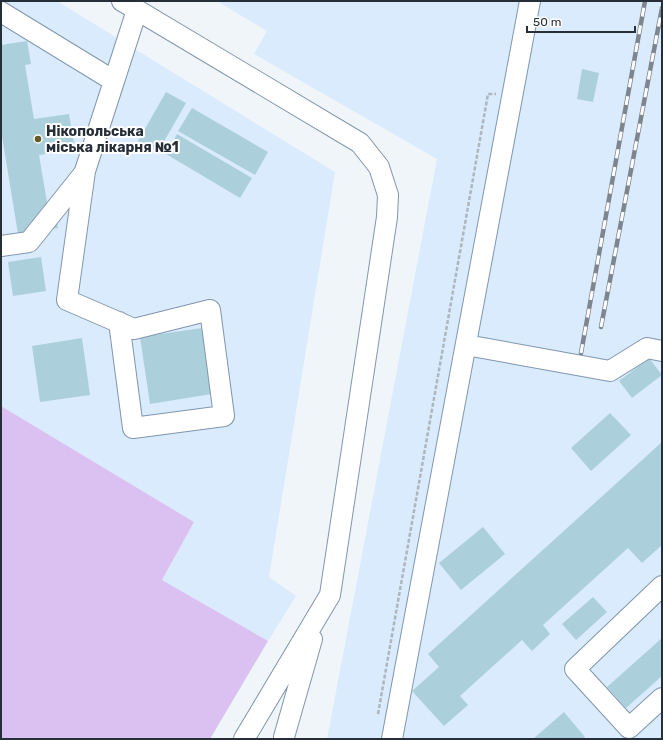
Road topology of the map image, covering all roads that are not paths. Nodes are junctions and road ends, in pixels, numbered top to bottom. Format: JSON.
{"nodes":[{"id":1,"x":530,"y":1,"type":"edge"},
{"id":2,"x":130,"y":6,"type":"edge"},
{"id":3,"x":1,"y":12,"type":"edge"},
{"id":4,"x":114,"y":81,"type":"junction"},
{"id":5,"x":85,"y":171,"type":"junction"},
{"id":6,"x":1,"y":246,"type":"edge"},
{"id":7,"x":119,"y":322,"type":"junction"},
{"id":8,"x":466,"y":345,"type":"junction"},
{"id":9,"x":662,"y":351,"type":"edge"},
{"id":10,"x":662,"y":586,"type":"edge"},
{"id":11,"x":320,"y":613,"type":"junction"},
{"id":12,"x":662,"y":698,"type":"edge"},
{"id":13,"x":244,"y":739,"type":"edge"},
{"id":14,"x":284,"y":739,"type":"edge"},
{"id":15,"x":392,"y":739,"type":"edge"}],
"edges":[{"from":1,"to":8,"type":"street"},
{"from":2,"to":4,"type":"street"},
{"from":2,"to":11,"type":"street"},
{"from":3,"to":4,"type":"street"},
{"from":4,"to":5,"type":"street"},
{"from":5,"to":6,"type":"street"},
{"from":5,"to":7,"type":"street"},
{"from":7,"to":7,"type":"street"},
{"from":8,"to":9,"type":"street"},
{"from":8,"to":15,"type":"street"},
{"from":10,"to":12,"type":"street"},
{"from":11,"to":13,"type":"street"},
{"from":11,"to":14,"type":"street"}]}
